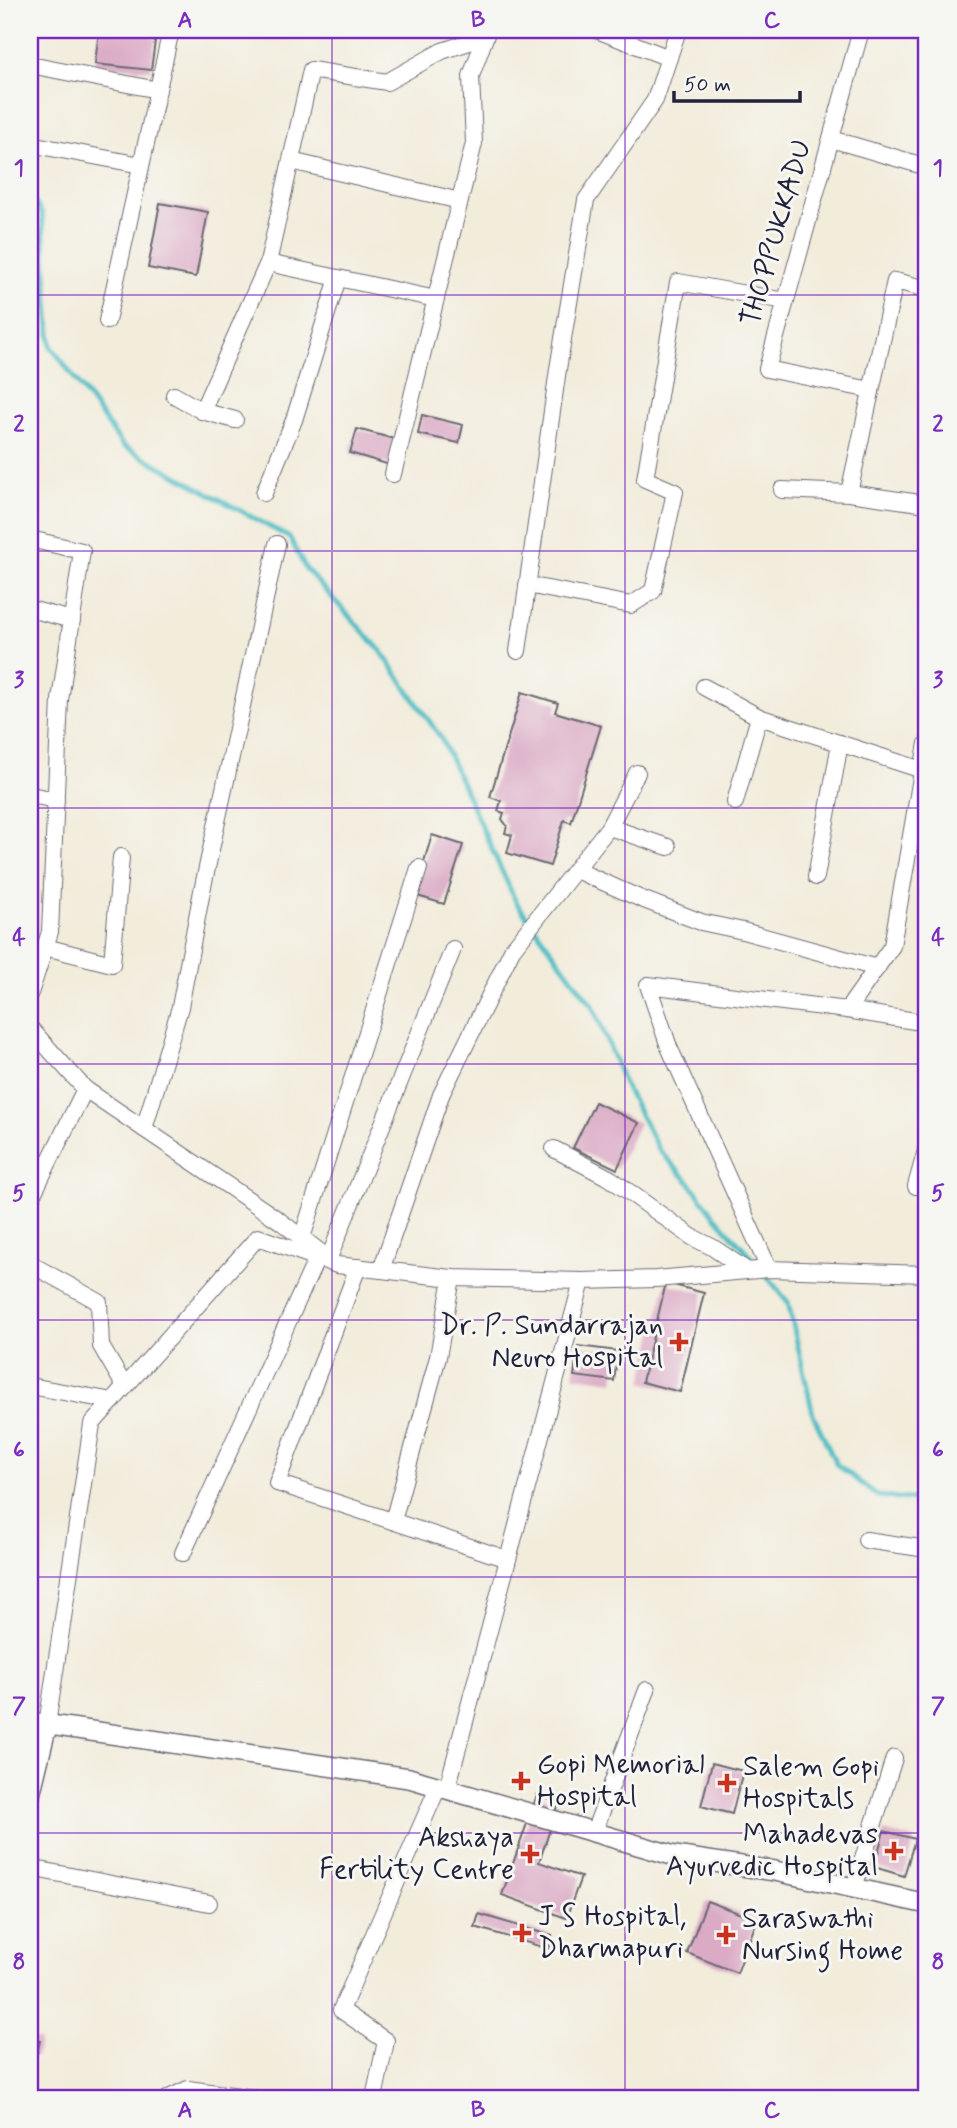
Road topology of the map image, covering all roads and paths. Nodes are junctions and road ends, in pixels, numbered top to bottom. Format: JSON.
{"nodes":[{"id":1,"x":171,"y":30,"type":"edge"},
{"id":2,"x":597,"y":30,"type":"edge"},
{"id":3,"x":678,"y":30,"type":"edge"},
{"id":4,"x":861,"y":30,"type":"edge"},
{"id":5,"x":487,"y":34,"type":"edge"},
{"id":6,"x":669,"y":58,"type":"junction"},
{"id":7,"x":30,"y":65,"type":"edge"},
{"id":8,"x":158,"y":90,"type":"junction"},
{"id":9,"x":831,"y":139,"type":"junction"},
{"id":10,"x":30,"y":151,"type":"edge"},
{"id":11,"x":291,"y":161,"type":"junction"},
{"id":12,"x":141,"y":165,"type":"junction"},
{"id":13,"x":927,"y":167,"type":"edge"},
{"id":14,"x":460,"y":201,"type":"junction"},
{"id":15,"x":268,"y":263,"type":"junction"},
{"id":16,"x":338,"y":278,"type":"junction"},
{"id":17,"x":927,"y":289,"type":"edge"},
{"id":18,"x":436,"y":299,"type":"junction"},
{"id":19,"x":786,"y":300,"type":"junction"},
{"id":20,"x":107,"y":321,"type":"dead end"},
{"id":21,"x":871,"y":390,"type":"junction"},
{"id":22,"x":174,"y":395,"type":"dead end"},
{"id":23,"x":202,"y":411,"type":"junction"},
{"id":24,"x":235,"y":420,"type":"dead end"},
{"id":25,"x":394,"y":474,"type":"dead end"},
{"id":26,"x":782,"y":490,"type":"dead end"},
{"id":27,"x":264,"y":493,"type":"dead end"},
{"id":28,"x":849,"y":493,"type":"junction"},
{"id":29,"x":927,"y":504,"type":"edge"},
{"id":30,"x":30,"y":538,"type":"edge"},
{"id":31,"x":277,"y":544,"type":"dead end"},
{"id":32,"x":527,"y":585,"type":"junction"},
{"id":33,"x":30,"y":609,"type":"edge"},
{"id":34,"x":72,"y":620,"type":"junction"},
{"id":35,"x":518,"y":651,"type":"dead end"},
{"id":36,"x":704,"y":687,"type":"dead end"},
{"id":37,"x":759,"y":717,"type":"junction"},
{"id":38,"x":840,"y":743,"type":"junction"},
{"id":39,"x":927,"y":743,"type":"edge"},
{"id":40,"x":922,"y":770,"type":"junction"},
{"id":41,"x":637,"y":773,"type":"dead end"},
{"id":42,"x":30,"y":795,"type":"edge"},
{"id":43,"x":56,"y":800,"type":"junction"},
{"id":44,"x":735,"y":802,"type":"dead end"},
{"id":45,"x":609,"y":827,"type":"junction"},
{"id":46,"x":668,"y":847,"type":"dead end"},
{"id":47,"x":121,"y":858,"type":"dead end"},
{"id":48,"x":419,"y":869,"type":"dead end"},
{"id":49,"x":576,"y":870,"type":"junction"},
{"id":50,"x":816,"y":877,"type":"dead end"},
{"id":51,"x":45,"y":947,"type":"junction"},
{"id":52,"x":453,"y":949,"type":"dead end"},
{"id":53,"x":877,"y":968,"type":"junction"},
{"id":54,"x":30,"y":993,"type":"edge"},
{"id":55,"x":847,"y":1010,"type":"junction"},
{"id":56,"x":927,"y":1023,"type":"edge"},
{"id":57,"x":30,"y":1028,"type":"edge"},
{"id":58,"x":85,"y":1089,"type":"junction"},
{"id":59,"x":144,"y":1129,"type":"junction"},
{"id":60,"x":927,"y":1147,"type":"edge"},
{"id":61,"x":554,"y":1149,"type":"dead end"},
{"id":62,"x":916,"y":1186,"type":"dead end"},
{"id":63,"x":30,"y":1200,"type":"edge"},
{"id":64,"x":302,"y":1238,"type":"junction"},
{"id":65,"x":327,"y":1260,"type":"junction"},
{"id":66,"x":358,"y":1267,"type":"junction"},
{"id":67,"x":31,"y":1268,"type":"edge"},
{"id":68,"x":381,"y":1270,"type":"junction"},
{"id":69,"x":759,"y":1270,"type":"junction"},
{"id":70,"x":927,"y":1274,"type":"edge"},
{"id":71,"x":452,"y":1278,"type":"junction"},
{"id":72,"x":582,"y":1281,"type":"junction"},
{"id":73,"x":30,"y":1386,"type":"edge"},
{"id":74,"x":125,"y":1387,"type":"junction"},
{"id":75,"x":113,"y":1401,"type":"junction"},
{"id":76,"x":393,"y":1521,"type":"junction"},
{"id":77,"x":866,"y":1540,"type":"dead end"},
{"id":78,"x":927,"y":1549,"type":"edge"},
{"id":79,"x":183,"y":1553,"type":"dead end"},
{"id":80,"x":507,"y":1559,"type":"junction"},
{"id":81,"x":647,"y":1690,"type":"dead end"},
{"id":82,"x":39,"y":1724,"type":"edge"},
{"id":83,"x":894,"y":1758,"type":"dead end"},
{"id":84,"x":443,"y":1788,"type":"junction"},
{"id":85,"x":30,"y":1795,"type":"edge"},
{"id":86,"x":594,"y":1832,"type":"junction"},
{"id":87,"x":30,"y":1868,"type":"edge"},
{"id":88,"x":854,"y":1888,"type":"junction"},
{"id":89,"x":209,"y":1903,"type":"dead end"},
{"id":90,"x":927,"y":1904,"type":"edge"},
{"id":91,"x":169,"y":2098,"type":"edge"},
{"id":92,"x":253,"y":2098,"type":"edge"},
{"id":93,"x":374,"y":2098,"type":"edge"}],
"edges":[{"from":1,"to":8,"type":"street"},
{"from":2,"to":6,"type":"street"},
{"from":3,"to":6,"type":"street"},
{"from":4,"to":9,"type":"street","name":"THOPPUKKADU"},
{"from":5,"to":11,"type":"street"},
{"from":5,"to":14,"type":"street"},
{"from":6,"to":32,"type":"street"},
{"from":7,"to":8,"type":"street"},
{"from":8,"to":12,"type":"street"},
{"from":9,"to":13,"type":"street"},
{"from":9,"to":19,"type":"street","name":"THOPPUKKADU"},
{"from":10,"to":12,"type":"street"},
{"from":11,"to":14,"type":"street"},
{"from":11,"to":15,"type":"street"},
{"from":12,"to":20,"type":"street"},
{"from":14,"to":18,"type":"street"},
{"from":15,"to":16,"type":"street"},
{"from":15,"to":23,"type":"street"},
{"from":16,"to":18,"type":"street"},
{"from":16,"to":27,"type":"street"},
{"from":17,"to":21,"type":"street"},
{"from":18,"to":25,"type":"street"},
{"from":19,"to":21,"type":"street","name":"THOPPUKKADU"},
{"from":19,"to":32,"type":"street"},
{"from":21,"to":28,"type":"street"},
{"from":22,"to":23,"type":"street"},
{"from":23,"to":24,"type":"street"},
{"from":26,"to":28,"type":"street"},
{"from":28,"to":29,"type":"street"},
{"from":30,"to":34,"type":"street"},
{"from":31,"to":59,"type":"street"},
{"from":32,"to":35,"type":"street"},
{"from":33,"to":34,"type":"street"},
{"from":34,"to":43,"type":"street"},
{"from":36,"to":37,"type":"street"},
{"from":37,"to":38,"type":"street"},
{"from":37,"to":44,"type":"street"},
{"from":38,"to":40,"type":"street"},
{"from":38,"to":50,"type":"street"},
{"from":39,"to":40,"type":"street"},
{"from":40,"to":53,"type":"street"},
{"from":41,"to":45,"type":"street"},
{"from":42,"to":43,"type":"street"},
{"from":43,"to":51,"type":"street"},
{"from":45,"to":46,"type":"street"},
{"from":45,"to":49,"type":"street"},
{"from":47,"to":51,"type":"street"},
{"from":48,"to":64,"type":"street"},
{"from":49,"to":53,"type":"street"},
{"from":49,"to":68,"type":"street"},
{"from":51,"to":54,"type":"street"},
{"from":52,"to":65,"type":"street"},
{"from":53,"to":55,"type":"street"},
{"from":55,"to":56,"type":"street"},
{"from":55,"to":69,"type":"street"},
{"from":57,"to":58,"type":"street"},
{"from":58,"to":59,"type":"street"},
{"from":58,"to":63,"type":"street"},
{"from":59,"to":64,"type":"street"},
{"from":60,"to":62,"type":"street"},
{"from":61,"to":69,"type":"street"},
{"from":64,"to":65,"type":"street"},
{"from":65,"to":66,"type":"street"},
{"from":65,"to":74,"type":"street"},
{"from":65,"to":79,"type":"street"},
{"from":66,"to":68,"type":"street"},
{"from":66,"to":76,"type":"street"},
{"from":67,"to":74,"type":"street"},
{"from":68,"to":71,"type":"street"},
{"from":69,"to":70,"type":"street"},
{"from":69,"to":72,"type":"street"},
{"from":71,"to":72,"type":"street"},
{"from":71,"to":76,"type":"street"},
{"from":72,"to":80,"type":"street"},
{"from":73,"to":75,"type":"street"},
{"from":74,"to":75,"type":"street"},
{"from":75,"to":82,"type":"street"},
{"from":76,"to":80,"type":"street"},
{"from":77,"to":78,"type":"street"},
{"from":80,"to":84,"type":"street"},
{"from":81,"to":86,"type":"street"},
{"from":82,"to":84,"type":"street"},
{"from":82,"to":85,"type":"street"},
{"from":83,"to":88,"type":"street"},
{"from":84,"to":86,"type":"street"},
{"from":84,"to":93,"type":"street"},
{"from":86,"to":88,"type":"street"},
{"from":87,"to":89,"type":"street"},
{"from":88,"to":90,"type":"street"},
{"from":91,"to":92,"type":"street"}]}
